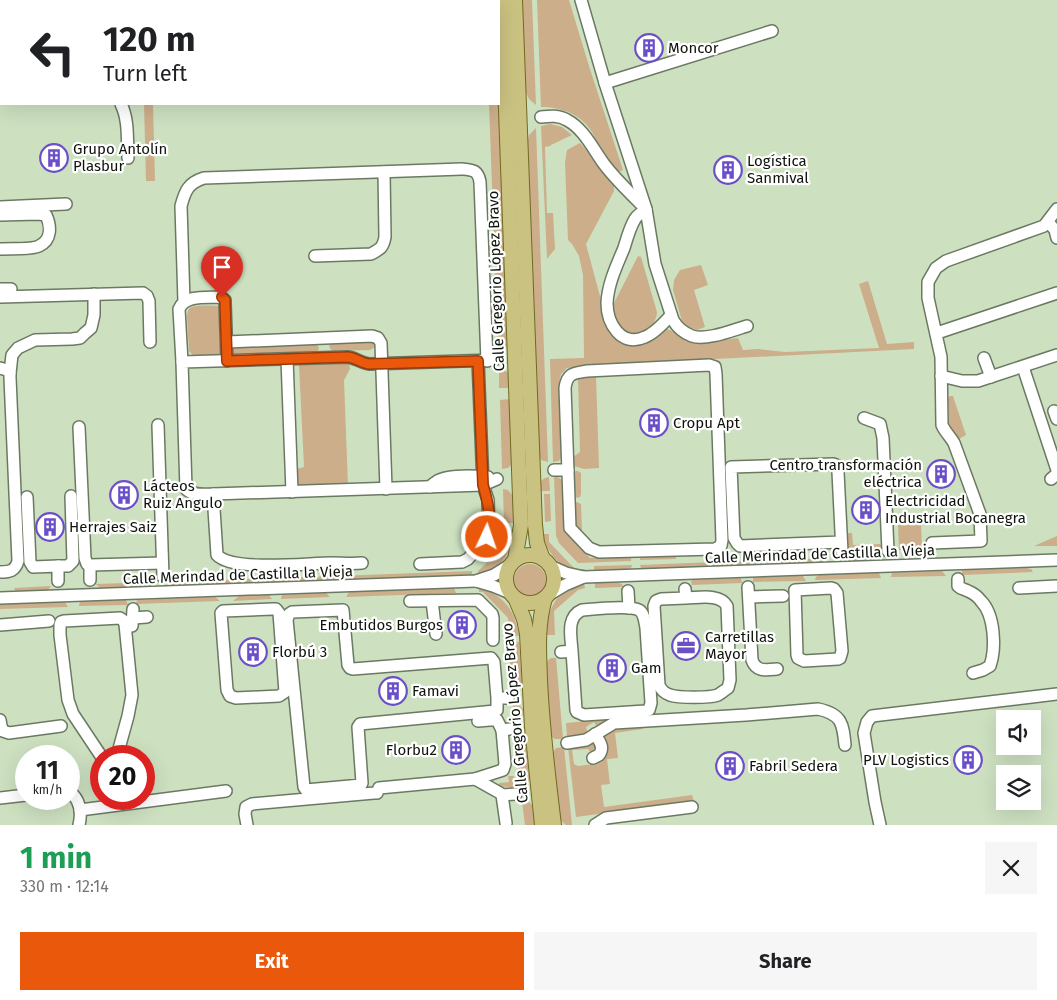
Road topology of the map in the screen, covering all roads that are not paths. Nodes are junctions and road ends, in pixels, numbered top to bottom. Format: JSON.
{"nodes":[{"id":1,"x":502,"y":0,"type":"edge"},
{"id":2,"x":516,"y":0,"type":"edge"},
{"id":3,"x":581,"y":0,"type":"edge"},
{"id":4,"x":772,"y":31,"type":"dead end"},
{"id":5,"x":605,"y":84,"type":"junction"},
{"id":6,"x":122,"y":105,"type":"edge"},
{"id":7,"x":541,"y":117,"type":"dead end"},
{"id":8,"x":128,"y":158,"type":"dead end"},
{"id":9,"x":384,"y":172,"type":"junction"},
{"id":10,"x":66,"y":204,"type":"dead end"},
{"id":11,"x":0,"y":207,"type":"edge"},
{"id":12,"x":646,"y":209,"type":"junction"},
{"id":13,"x":1057,"y":209,"type":"edge"},
{"id":14,"x":0,"y":215,"type":"edge"},
{"id":15,"x":1048,"y":222,"type":"junction"},
{"id":16,"x":1057,"y":238,"type":"edge"},
{"id":17,"x":0,"y":249,"type":"edge"},
{"id":18,"x":314,"y":256,"type":"dead end"},
{"id":19,"x":1057,"y":293,"type":"edge"},
{"id":20,"x":94,"y":294,"type":"junction"},
{"id":21,"x":0,"y":298,"type":"edge"},
{"id":22,"x":184,"y":302,"type":"junction"},
{"id":23,"x":671,"y":315,"type":"junction"},
{"id":24,"x":748,"y":326,"type":"dead end"},
{"id":25,"x":937,"y":334,"type":"junction"},
{"id":26,"x":324,"y":338,"type":"junction"},
{"id":27,"x":150,"y":342,"type":"dead end"},
{"id":28,"x":227,"y":342,"type":"junction"},
{"id":29,"x":1057,"y":356,"type":"edge"},
{"id":30,"x":325,"y":358,"type":"junction"},
{"id":31,"x":984,"y":358,"type":"dead end"},
{"id":32,"x":287,"y":359,"type":"junction"},
{"id":33,"x":0,"y":360,"type":"edge"},
{"id":34,"x":227,"y":361,"type":"junction"},
{"id":35,"x":486,"y":361,"type":"junction"},
{"id":36,"x":182,"y":362,"type":"junction"},
{"id":37,"x":381,"y":364,"type":"junction"},
{"id":38,"x":1023,"y":367,"type":"junction"},
{"id":39,"x":5,"y":370,"type":"edge"},
{"id":40,"x":941,"y":376,"type":"junction"},
{"id":41,"x":991,"y":377,"type":"junction"},
{"id":42,"x":864,"y":418,"type":"dead end"},
{"id":43,"x":158,"y":425,"type":"dead end"},
{"id":44,"x":79,"y":427,"type":"dead end"},
{"id":45,"x":554,"y":470,"type":"dead end"},
{"id":46,"x":568,"y":470,"type":"junction"},
{"id":47,"x":1055,"y":474,"type":"edge"},
{"id":48,"x":481,"y":479,"type":"junction"},
{"id":49,"x":430,"y":487,"type":"junction"},
{"id":50,"x":386,"y":489,"type":"junction"},
{"id":51,"x":292,"y":492,"type":"junction"},
{"id":52,"x":213,"y":494,"type":"junction"},
{"id":53,"x":71,"y":496,"type":"dead end"},
{"id":54,"x":27,"y":497,"type":"dead end"},
{"id":55,"x":932,"y":543,"type":"dead end"},
{"id":56,"x":772,"y":550,"type":"joint"},
{"id":57,"x":888,"y":551,"type":"dead end"},
{"id":58,"x":1057,"y":560,"type":"edge"},
{"id":59,"x":547,"y":562,"type":"junction"},
{"id":60,"x":162,"y":563,"type":"junction"},
{"id":61,"x":362,"y":563,"type":"dead end"},
{"id":62,"x":513,"y":563,"type":"junction"},
{"id":63,"x":420,"y":564,"type":"dead end"},
{"id":64,"x":90,"y":565,"type":"junction"},
{"id":65,"x":58,"y":566,"type":"junction"},
{"id":66,"x":5,"y":576,"type":"edge"},
{"id":67,"x":163,"y":577,"type":"dead end"},
{"id":68,"x":584,"y":578,"type":"junction"},
{"id":69,"x":958,"y":579,"type":"dead end"},
{"id":70,"x":90,"y":580,"type":"dead end"},
{"id":71,"x":58,"y":581,"type":"dead end"},
{"id":72,"x":476,"y":581,"type":"junction"},
{"id":73,"x":1057,"y":586,"type":"edge"},
{"id":74,"x":811,"y":587,"type":"joint"},
{"id":75,"x":1019,"y":588,"type":"dead end"},
{"id":76,"x":628,"y":591,"type":"dead end"},
{"id":77,"x":685,"y":594,"type":"joint"},
{"id":78,"x":548,"y":596,"type":"junction"},
{"id":79,"x":783,"y":596,"type":"dead end"},
{"id":80,"x":513,"y":597,"type":"junction"},
{"id":81,"x":0,"y":598,"type":"edge"},
{"id":82,"x":432,"y":600,"type":"junction"},
{"id":83,"x":410,"y":601,"type":"dead end"},
{"id":84,"x":339,"y":605,"type":"joint"},
{"id":85,"x":277,"y":607,"type":"joint"},
{"id":86,"x":629,"y":608,"type":"junction"},
{"id":87,"x":147,"y":617,"type":"dead end"},
{"id":88,"x":133,"y":618,"type":"dead end"},
{"id":89,"x":49,"y":621,"type":"dead end"},
{"id":90,"x":0,"y":625,"type":"edge"},
{"id":91,"x":436,"y":634,"type":"dead end"},
{"id":92,"x":493,"y":640,"type":"dead end"},
{"id":93,"x":777,"y":669,"type":"dead end"},
{"id":94,"x":973,"y":673,"type":"dead end"},
{"id":95,"x":1057,"y":694,"type":"edge"},
{"id":96,"x":0,"y":720,"type":"edge"},
{"id":97,"x":62,"y":726,"type":"dead end"},
{"id":98,"x":416,"y":726,"type":"dead end"},
{"id":99,"x":595,"y":734,"type":"junction"},
{"id":100,"x":567,"y":743,"type":"dead end"},
{"id":101,"x":94,"y":745,"type":"edge"},
{"id":102,"x":120,"y":745,"type":"edge"},
{"id":103,"x":846,"y":745,"type":"dead end"},
{"id":104,"x":592,"y":758,"type":"dead end"},
{"id":105,"x":475,"y":779,"type":"junction"},
{"id":106,"x":226,"y":790,"type":"dead end"},
{"id":107,"x":516,"y":794,"type":"dead end"},
{"id":108,"x":15,"y":796,"type":"edge"},
{"id":109,"x":502,"y":796,"type":"junction"},
{"id":110,"x":0,"y":798,"type":"edge"},
{"id":111,"x":692,"y":807,"type":"dead end"},
{"id":112,"x":80,"y":810,"type":"joint"},
{"id":113,"x":506,"y":823,"type":"dead end"},
{"id":114,"x":79,"y":825,"type":"edge"},
{"id":115,"x":247,"y":825,"type":"edge"},
{"id":116,"x":542,"y":825,"type":"edge"},
{"id":117,"x":554,"y":825,"type":"edge"},
{"id":118,"x":595,"y":825,"type":"edge"},
{"id":119,"x":880,"y":825,"type":"edge"}],
"edges":[{"from":1,"to":62,"type":"main road","name":"Calle Gregorio López Bravo"},
{"from":2,"to":59,"type":"main road","name":"Calle Gregorio López Bravo"},
{"from":3,"to":5,"type":"street"},
{"from":4,"to":5,"type":"street"},
{"from":5,"to":12,"type":"street"},
{"from":6,"to":8,"type":"street"},
{"from":7,"to":12,"type":"street"},
{"from":9,"to":18,"type":"street"},
{"from":9,"to":22,"type":"street"},
{"from":9,"to":35,"type":"street"},
{"from":10,"to":11,"type":"street"},
{"from":12,"to":23,"type":"street"},
{"from":12,"to":23,"type":"street"},
{"from":13,"to":15,"type":"street"},
{"from":14,"to":17,"type":"street"},
{"from":15,"to":16,"type":"street"},
{"from":15,"to":25,"type":"street"},
{"from":19,"to":25,"type":"street"},
{"from":20,"to":21,"type":"street"},
{"from":20,"to":27,"type":"street"},
{"from":20,"to":39,"type":"street"},
{"from":22,"to":28,"type":"street"},
{"from":22,"to":36,"type":"street"},
{"from":23,"to":24,"type":"street"},
{"from":25,"to":40,"type":"street"},
{"from":26,"to":28,"type":"street"},
{"from":26,"to":30,"type":"street"},
{"from":26,"to":37,"type":"street"},
{"from":28,"to":34,"type":"street"},
{"from":29,"to":38,"type":"street"},
{"from":30,"to":32,"type":"street"},
{"from":30,"to":37,"type":"street"},
{"from":31,"to":41,"type":"street"},
{"from":32,"to":34,"type":"street"},
{"from":32,"to":51,"type":"street"},
{"from":33,"to":39,"type":"street"},
{"from":34,"to":36,"type":"street"},
{"from":35,"to":37,"type":"street"},
{"from":35,"to":48,"type":"street"},
{"from":36,"to":52,"type":"street"},
{"from":37,"to":50,"type":"street"},
{"from":38,"to":41,"type":"street"},
{"from":38,"to":47,"type":"street"},
{"from":39,"to":66,"type":"street"},
{"from":40,"to":41,"type":"street"},
{"from":40,"to":55,"type":"street"},
{"from":42,"to":57,"type":"street"},
{"from":43,"to":60,"type":"street"},
{"from":44,"to":64,"type":"street"},
{"from":45,"to":46,"type":"street"},
{"from":46,"to":46,"type":"street"},
{"from":48,"to":49,"type":"street"},
{"from":48,"to":49,"type":"street"},
{"from":48,"to":63,"type":"street"},
{"from":49,"to":50,"type":"street"},
{"from":50,"to":51,"type":"street"},
{"from":51,"to":52,"type":"street"},
{"from":52,"to":61,"type":"street"},
{"from":53,"to":65,"type":"street"},
{"from":54,"to":65,"type":"street"},
{"from":56,"to":56,"type":"street"},
{"from":58,"to":68,"type":"street","name":"Calle Merindad de Castilla la Vieja"},
{"from":59,"to":62,"type":"main road"},
{"from":59,"to":68,"type":"street","name":"Calle Merindad de Castilla la Vieja"},
{"from":59,"to":78,"type":"main road"},
{"from":60,"to":64,"type":"street"},
{"from":60,"to":67,"type":"street"},
{"from":62,"to":72,"type":"street","name":"Calle Merindad de Castilla la Vieja"},
{"from":62,"to":80,"type":"main road"},
{"from":64,"to":70,"type":"street"},
{"from":65,"to":71,"type":"street"},
{"from":68,"to":78,"type":"street","name":"Calle Merindad de Castilla la Vieja"},
{"from":69,"to":94,"type":"street"},
{"from":72,"to":80,"type":"street","name":"Calle Merindad de Castilla la Vieja"},
{"from":72,"to":81,"type":"street","name":"Calle Merindad de Castilla la Vieja"},
{"from":73,"to":75,"type":"street"},
{"from":74,"to":74,"type":"street"},
{"from":76,"to":86,"type":"street"},
{"from":77,"to":77,"type":"street"},
{"from":78,"to":80,"type":"main road"},
{"from":78,"to":117,"type":"main road","name":"Calle Gregorio López Bravo"},
{"from":79,"to":93,"type":"street"},
{"from":80,"to":116,"type":"main road","name":"Calle Gregorio López Bravo"},
{"from":82,"to":83,"type":"street"},
{"from":82,"to":91,"type":"street"},
{"from":82,"to":92,"type":"street"},
{"from":84,"to":84,"type":"street"},
{"from":85,"to":85,"type":"street"},
{"from":86,"to":86,"type":"street"},
{"from":87,"to":88,"type":"street"},
{"from":89,"to":90,"type":"street"},
{"from":95,"to":119,"type":"street"},
{"from":96,"to":97,"type":"street"},
{"from":98,"to":105,"type":"street"},
{"from":99,"to":100,"type":"street"},
{"from":99,"to":103,"type":"street"},
{"from":99,"to":104,"type":"street"},
{"from":101,"to":102,"type":"street"},
{"from":105,"to":109,"type":"street"},
{"from":105,"to":115,"type":"street"},
{"from":106,"to":112,"type":"street"},
{"from":107,"to":109,"type":"street"},
{"from":108,"to":110,"type":"street"},
{"from":109,"to":113,"type":"street"},
{"from":111,"to":118,"type":"street"},
{"from":112,"to":114,"type":"street"}]}
